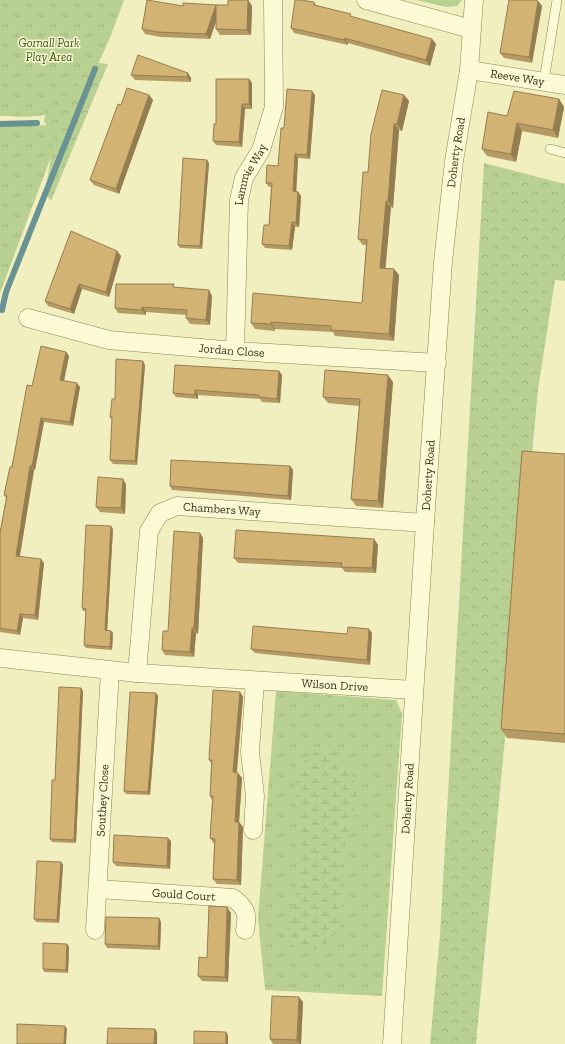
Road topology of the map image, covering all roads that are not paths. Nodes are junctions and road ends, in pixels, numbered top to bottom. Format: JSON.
{"nodes":[{"id":1,"x":273,"y":0,"type":"edge"},
{"id":2,"x":366,"y":0,"type":"edge"},
{"id":3,"x":474,"y":0,"type":"edge"},
{"id":4,"x":557,"y":0,"type":"edge"},
{"id":5,"x":471,"y":29,"type":"junction"},
{"id":6,"x":469,"y":70,"type":"junction"},
{"id":7,"x":544,"y":80,"type":"junction"},
{"id":8,"x":565,"y":85,"type":"edge"},
{"id":9,"x":550,"y":149,"type":"dead end"},
{"id":10,"x":565,"y":153,"type":"edge"},
{"id":11,"x":28,"y":318,"type":"dead end"},
{"id":12,"x":235,"y":351,"type":"junction"},
{"id":13,"x":437,"y":363,"type":"junction"},
{"id":14,"x":424,"y":523,"type":"junction"},
{"id":15,"x":0,"y":658,"type":"edge"},
{"id":16,"x":110,"y":671,"type":"junction"},
{"id":17,"x":137,"y":674,"type":"junction"},
{"id":18,"x":255,"y":681,"type":"junction"},
{"id":19,"x":414,"y":690,"type":"junction"},
{"id":20,"x":253,"y":830,"type":"dead end"},
{"id":21,"x":98,"y":889,"type":"junction"},
{"id":22,"x":95,"y":930,"type":"dead end"},
{"id":23,"x":244,"y":930,"type":"dead end"},
{"id":24,"x":392,"y":1044,"type":"edge"}],
"edges":[{"from":1,"to":12,"type":"street","name":"Lammie Way"},
{"from":2,"to":5,"type":"street"},
{"from":3,"to":5,"type":"street","name":"Doherty Road"},
{"from":4,"to":7,"type":"lane"},
{"from":5,"to":6,"type":"street","name":"Doherty Road"},
{"from":6,"to":7,"type":"street","name":"Reeve Way"},
{"from":6,"to":13,"type":"street","name":"Doherty Road"},
{"from":7,"to":8,"type":"street","name":"Reeve Way"},
{"from":9,"to":10,"type":"lane"},
{"from":11,"to":12,"type":"street","name":"Jordan Close"},
{"from":12,"to":13,"type":"street","name":"Jordan Close"},
{"from":13,"to":14,"type":"street","name":"Doherty Road"},
{"from":14,"to":17,"type":"street","name":"Chambers Way"},
{"from":14,"to":19,"type":"street","name":"Doherty Road"},
{"from":15,"to":16,"type":"street","name":"Wilson Drive"},
{"from":16,"to":17,"type":"street","name":"Wilson Drive"},
{"from":16,"to":21,"type":"street","name":"Southey Close"},
{"from":17,"to":18,"type":"street","name":"Wilson Drive"},
{"from":18,"to":19,"type":"street","name":"Wilson Drive"},
{"from":18,"to":20,"type":"street"},
{"from":19,"to":24,"type":"street","name":"Doherty Road"},
{"from":21,"to":22,"type":"street","name":"Southey Close"},
{"from":21,"to":23,"type":"street","name":"Gould Court"}]}
